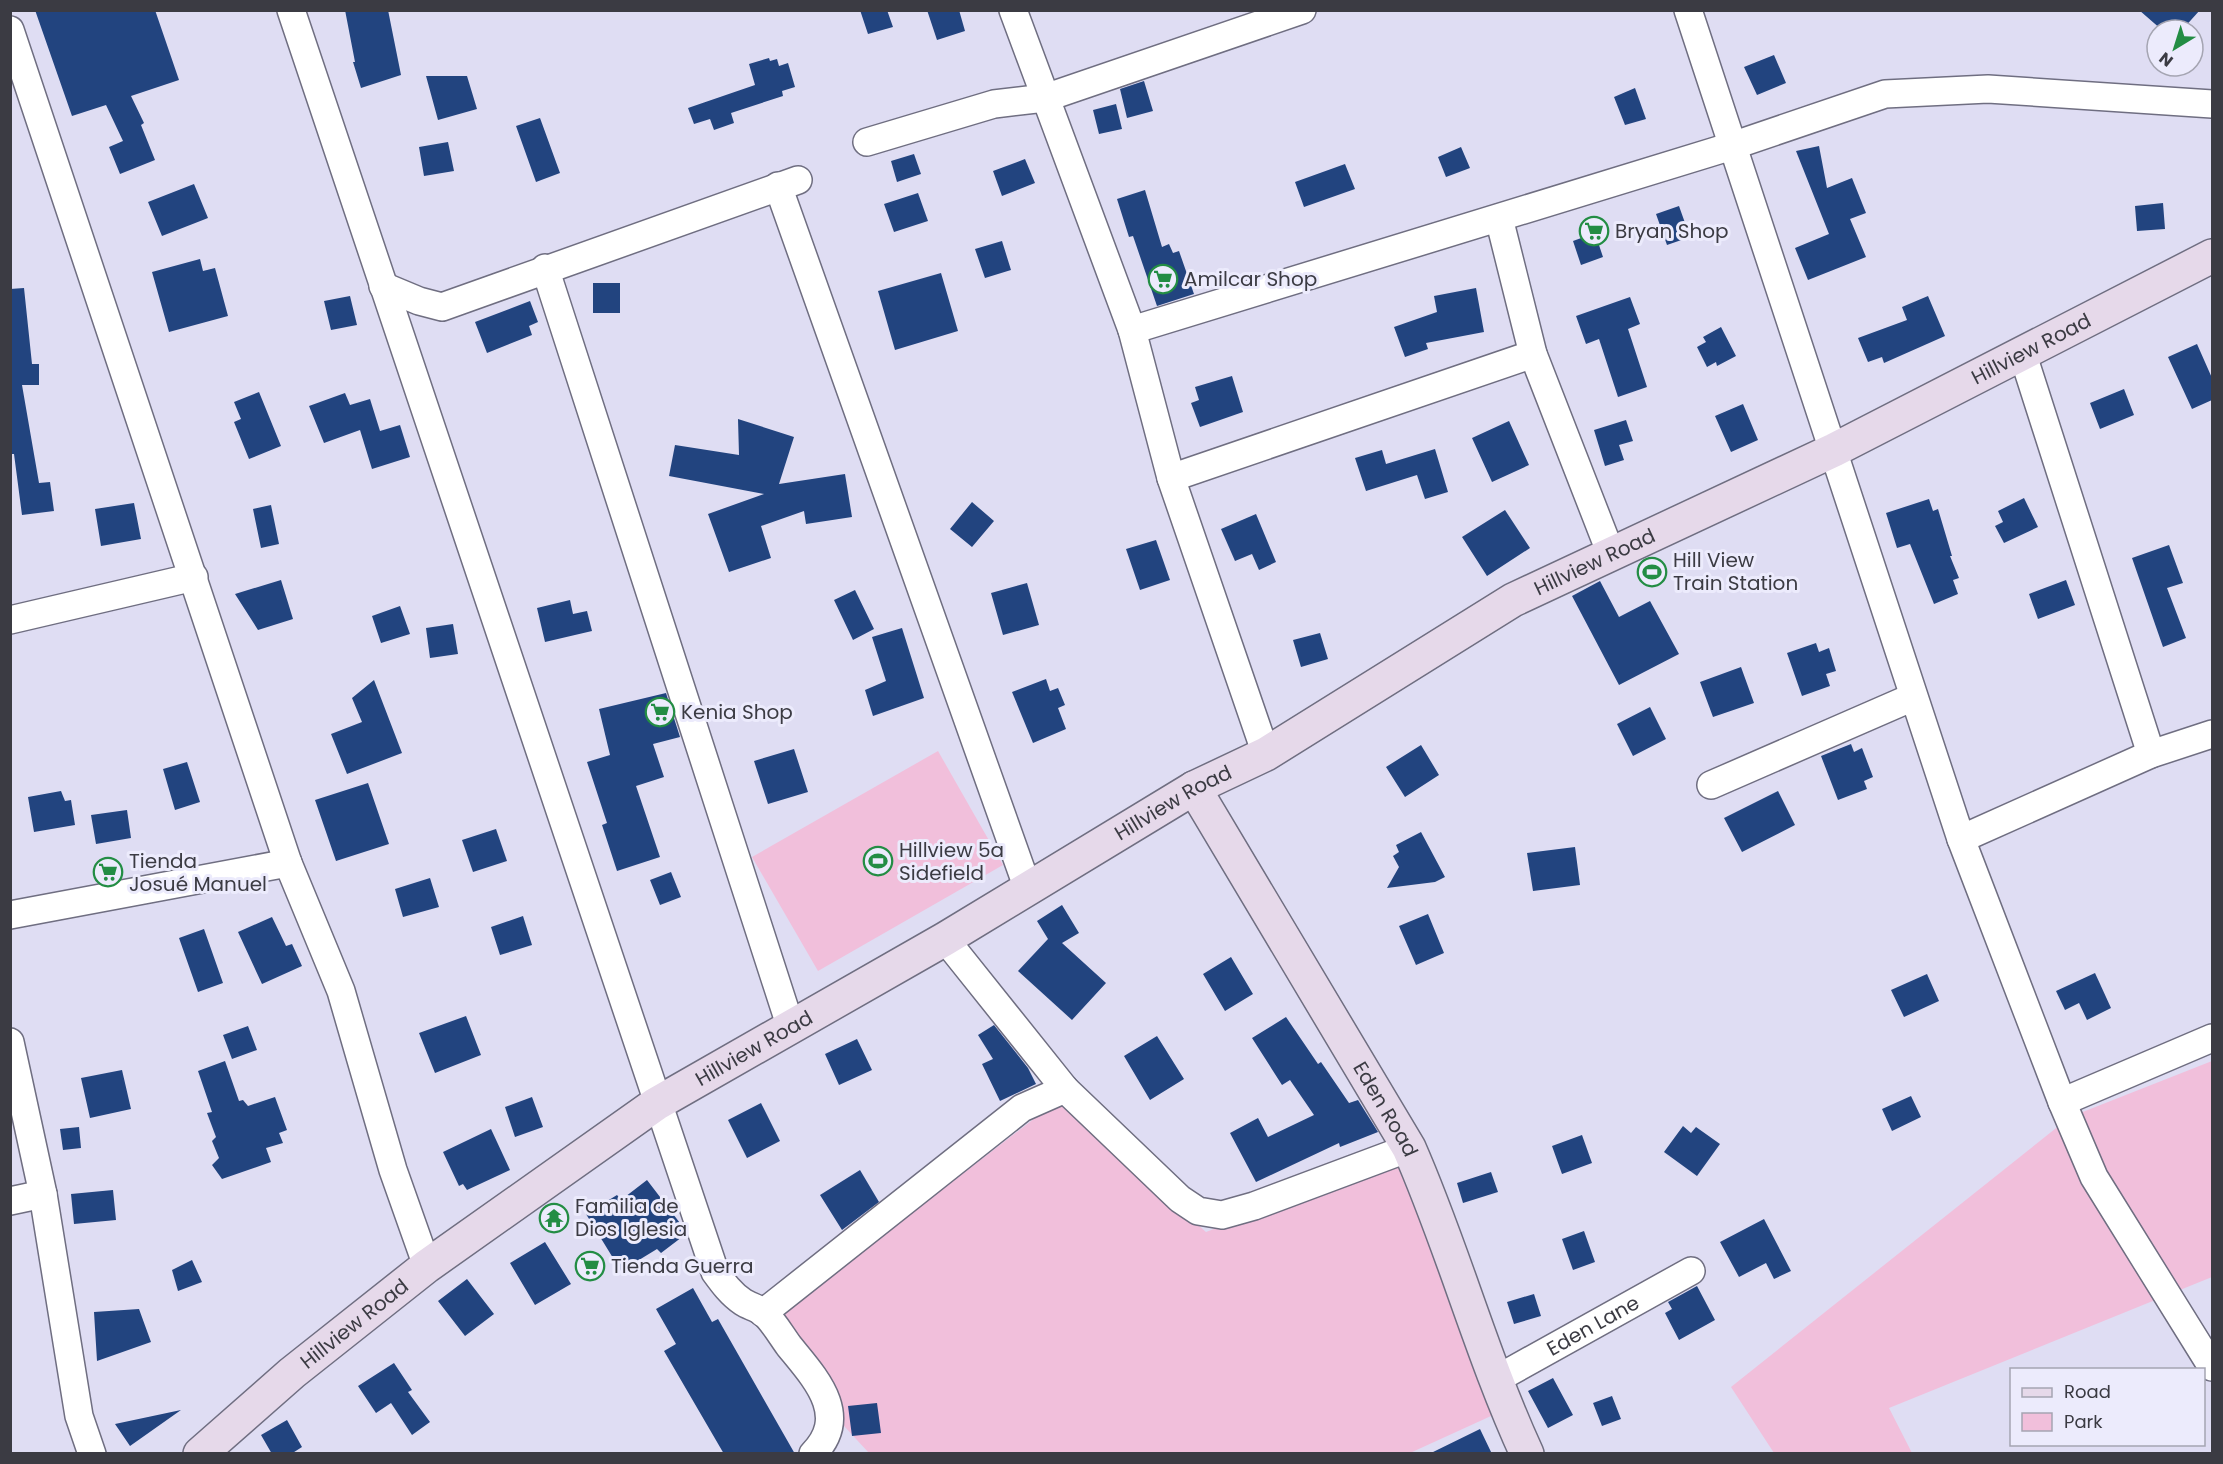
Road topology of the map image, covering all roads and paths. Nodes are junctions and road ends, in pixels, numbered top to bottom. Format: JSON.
{"nodes":[{"id":1,"x":291,"y":10,"type":"edge"},
{"id":2,"x":1013,"y":10,"type":"edge"},
{"id":3,"x":1302,"y":10,"type":"edge"},
{"id":4,"x":1688,"y":10,"type":"edge"},
{"id":5,"x":10,"y":30,"type":"edge"},
{"id":6,"x":1045,"y":98,"type":"junction"},
{"id":7,"x":2212,"y":104,"type":"edge"},
{"id":8,"x":867,"y":142,"type":"dead end"},
{"id":9,"x":1732,"y":146,"type":"junction"},
{"id":10,"x":1499,"y":218,"type":"junction"},
{"id":11,"x":2212,"y":256,"type":"edge"},
{"id":12,"x":545,"y":268,"type":"junction"},
{"id":13,"x":383,"y":286,"type":"junction"},
{"id":14,"x":1132,"y":330,"type":"junction"},
{"id":15,"x":2022,"y":352,"type":"junction"},
{"id":16,"x":1533,"y":354,"type":"junction"},
{"id":17,"x":1834,"y":450,"type":"junction"},
{"id":18,"x":1171,"y":478,"type":"junction"},
{"id":19,"x":1611,"y":554,"type":"junction"},
{"id":20,"x":194,"y":577,"type":"junction"},
{"id":21,"x":10,"y":620,"type":"edge"},
{"id":22,"x":1913,"y":697,"type":"junction"},
{"id":23,"x":2212,"y":734,"type":"edge"},
{"id":24,"x":1266,"y":754,"type":"junction"},
{"id":25,"x":2151,"y":754,"type":"junction"},
{"id":26,"x":1711,"y":785,"type":"dead end"},
{"id":27,"x":1194,"y":789,"type":"junction"},
{"id":28,"x":1961,"y":839,"type":"junction"},
{"id":29,"x":288,"y":863,"type":"junction"},
{"id":30,"x":1028,"y":889,"type":"junction"},
{"id":31,"x":10,"y":915,"type":"edge"},
{"id":32,"x":945,"y":939,"type":"junction"},
{"id":33,"x":791,"y":1028,"type":"junction"},
{"id":34,"x":2212,"y":1038,"type":"edge"},
{"id":35,"x":10,"y":1042,"type":"edge"},
{"id":36,"x":1065,"y":1089,"type":"junction"},
{"id":37,"x":2062,"y":1102,"type":"junction"},
{"id":38,"x":656,"y":1104,"type":"junction"},
{"id":39,"x":1409,"y":1148,"type":"junction"},
{"id":40,"x":44,"y":1194,"type":"junction"},
{"id":41,"x":10,"y":1201,"type":"edge"},
{"id":42,"x":427,"y":1266,"type":"junction"},
{"id":43,"x":1690,"y":1271,"type":"dead end"},
{"id":44,"x":763,"y":1312,"type":"junction"},
{"id":45,"x":2212,"y":1367,"type":"edge"},
{"id":46,"x":1495,"y":1380,"type":"junction"},
{"id":47,"x":92,"y":1454,"type":"edge"},
{"id":48,"x":200,"y":1454,"type":"edge"},
{"id":49,"x":813,"y":1454,"type":"edge"},
{"id":50,"x":1527,"y":1454,"type":"edge"}],
"edges":[{"from":1,"to":13,"type":"street"},
{"from":2,"to":6,"type":"street"},
{"from":3,"to":6,"type":"street"},
{"from":4,"to":9,"type":"street"},
{"from":5,"to":20,"type":"street"},
{"from":6,"to":8,"type":"street"},
{"from":6,"to":14,"type":"street"},
{"from":7,"to":9,"type":"street"},
{"from":9,"to":10,"type":"street"},
{"from":9,"to":17,"type":"street"},
{"from":10,"to":14,"type":"street"},
{"from":10,"to":16,"type":"street"},
{"from":11,"to":15,"type":"street","name":"Hillview Road"},
{"from":12,"to":13,"type":"street"},
{"from":12,"to":30,"type":"street"},
{"from":12,"to":33,"type":"street"},
{"from":13,"to":38,"type":"street"},
{"from":14,"to":18,"type":"street"},
{"from":15,"to":17,"type":"street","name":"Hillview Road"},
{"from":15,"to":25,"type":"street"},
{"from":16,"to":18,"type":"street"},
{"from":16,"to":19,"type":"street"},
{"from":17,"to":19,"type":"street","name":"Hillview Road"},
{"from":17,"to":22,"type":"street"},
{"from":18,"to":24,"type":"street"},
{"from":19,"to":24,"type":"street","name":"Hillview Road"},
{"from":20,"to":21,"type":"street"},
{"from":20,"to":29,"type":"street"},
{"from":22,"to":26,"type":"street"},
{"from":22,"to":28,"type":"street"},
{"from":23,"to":25,"type":"street"},
{"from":24,"to":27,"type":"street","name":"Hillview Road"},
{"from":25,"to":28,"type":"street"},
{"from":27,"to":30,"type":"street","name":"Hillview Road"},
{"from":27,"to":39,"type":"street","name":"Eden Road"},
{"from":28,"to":37,"type":"street"},
{"from":29,"to":31,"type":"street"},
{"from":29,"to":42,"type":"street"},
{"from":30,"to":32,"type":"street","name":"Hillview Road"},
{"from":32,"to":33,"type":"street","name":"Hillview Road"},
{"from":32,"to":36,"type":"street"},
{"from":33,"to":38,"type":"street","name":"Hillview Road"},
{"from":34,"to":37,"type":"street"},
{"from":35,"to":40,"type":"street"},
{"from":36,"to":39,"type":"street"},
{"from":36,"to":44,"type":"street"},
{"from":37,"to":45,"type":"street"},
{"from":38,"to":42,"type":"street","name":"Hillview Road"},
{"from":38,"to":44,"type":"street"},
{"from":39,"to":46,"type":"street","name":"Eden Road"},
{"from":40,"to":41,"type":"street"},
{"from":40,"to":47,"type":"street"},
{"from":42,"to":48,"type":"street","name":"Hillview Road"},
{"from":43,"to":46,"type":"street","name":"Eden Lane"},
{"from":44,"to":49,"type":"street"},
{"from":46,"to":50,"type":"street","name":"Eden Road"}]}
